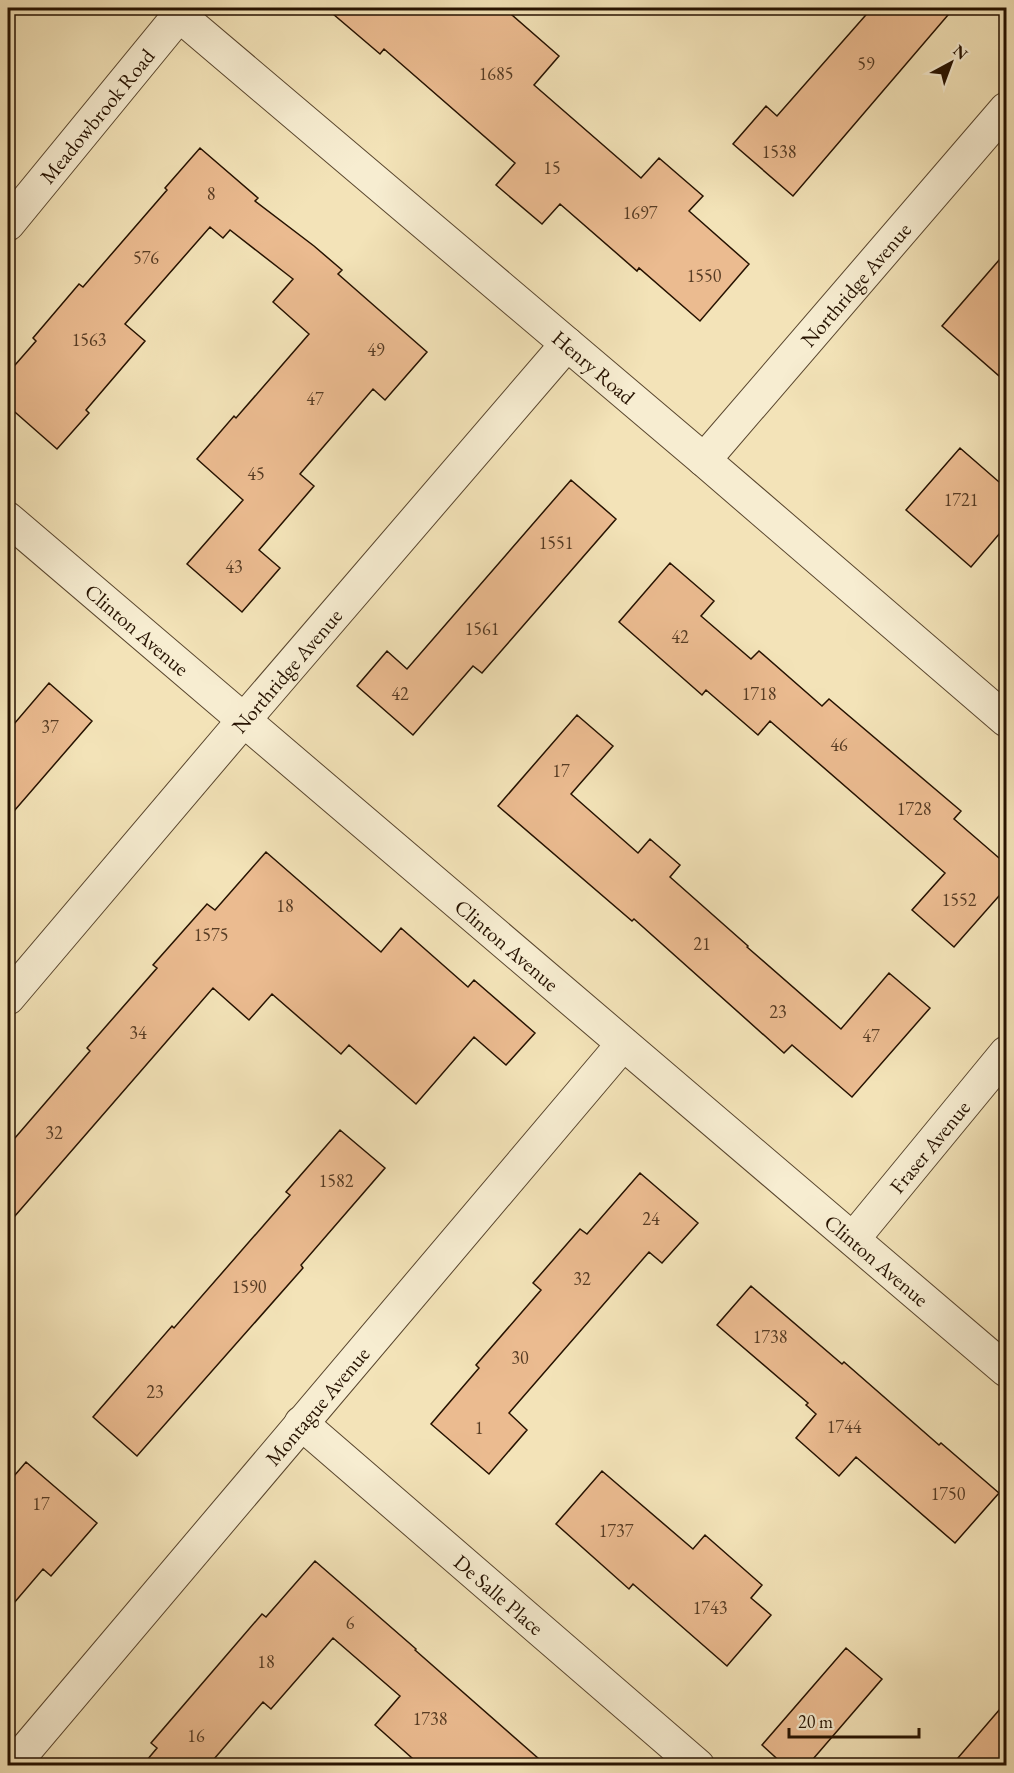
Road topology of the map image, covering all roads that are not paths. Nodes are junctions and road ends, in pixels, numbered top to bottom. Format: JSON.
{"nodes":[{"id":1,"x":182,"y":11,"type":"edge"},
{"id":2,"x":1006,"y":109,"type":"edge"},
{"id":3,"x":8,"y":222,"type":"edge"},
{"id":4,"x":567,"y":345,"type":"junction"},
{"id":5,"x":704,"y":460,"type":"junction"},
{"id":6,"x":8,"y":519,"type":"edge"},
{"id":7,"x":1006,"y":720,"type":"edge"},
{"id":8,"x":243,"y":721,"type":"junction"},
{"id":9,"x":8,"y":998,"type":"edge"},
{"id":10,"x":623,"y":1044,"type":"junction"},
{"id":11,"x":1006,"y":1053,"type":"edge"},
{"id":12,"x":853,"y":1239,"type":"junction"},
{"id":13,"x":1006,"y":1370,"type":"edge"},
{"id":14,"x":301,"y":1424,"type":"junction"},
{"id":15,"x":12,"y":1766,"type":"edge"},
{"id":16,"x":698,"y":1766,"type":"edge"}],
"edges":[{"from":1,"to":3,"type":"street","name":"Meadowbrook Road"},
{"from":1,"to":4,"type":"street","name":"Henry Road"},
{"from":2,"to":5,"type":"street","name":"Northridge Avenue"},
{"from":4,"to":5,"type":"street","name":"Henry Road"},
{"from":4,"to":8,"type":"street","name":"Northridge Avenue"},
{"from":5,"to":7,"type":"street","name":"Henry Road"},
{"from":6,"to":8,"type":"street","name":"Clinton Avenue"},
{"from":8,"to":9,"type":"street","name":"Northridge Avenue"},
{"from":8,"to":10,"type":"street","name":"Clinton Avenue"},
{"from":10,"to":12,"type":"street","name":"Clinton Avenue"},
{"from":10,"to":14,"type":"street","name":"Montague Avenue"},
{"from":11,"to":12,"type":"street","name":"Fraser Avenue"},
{"from":12,"to":13,"type":"street","name":"Clinton Avenue"},
{"from":14,"to":15,"type":"street","name":"Montague Avenue"},
{"from":14,"to":16,"type":"street","name":"De Salle Place"}]}
